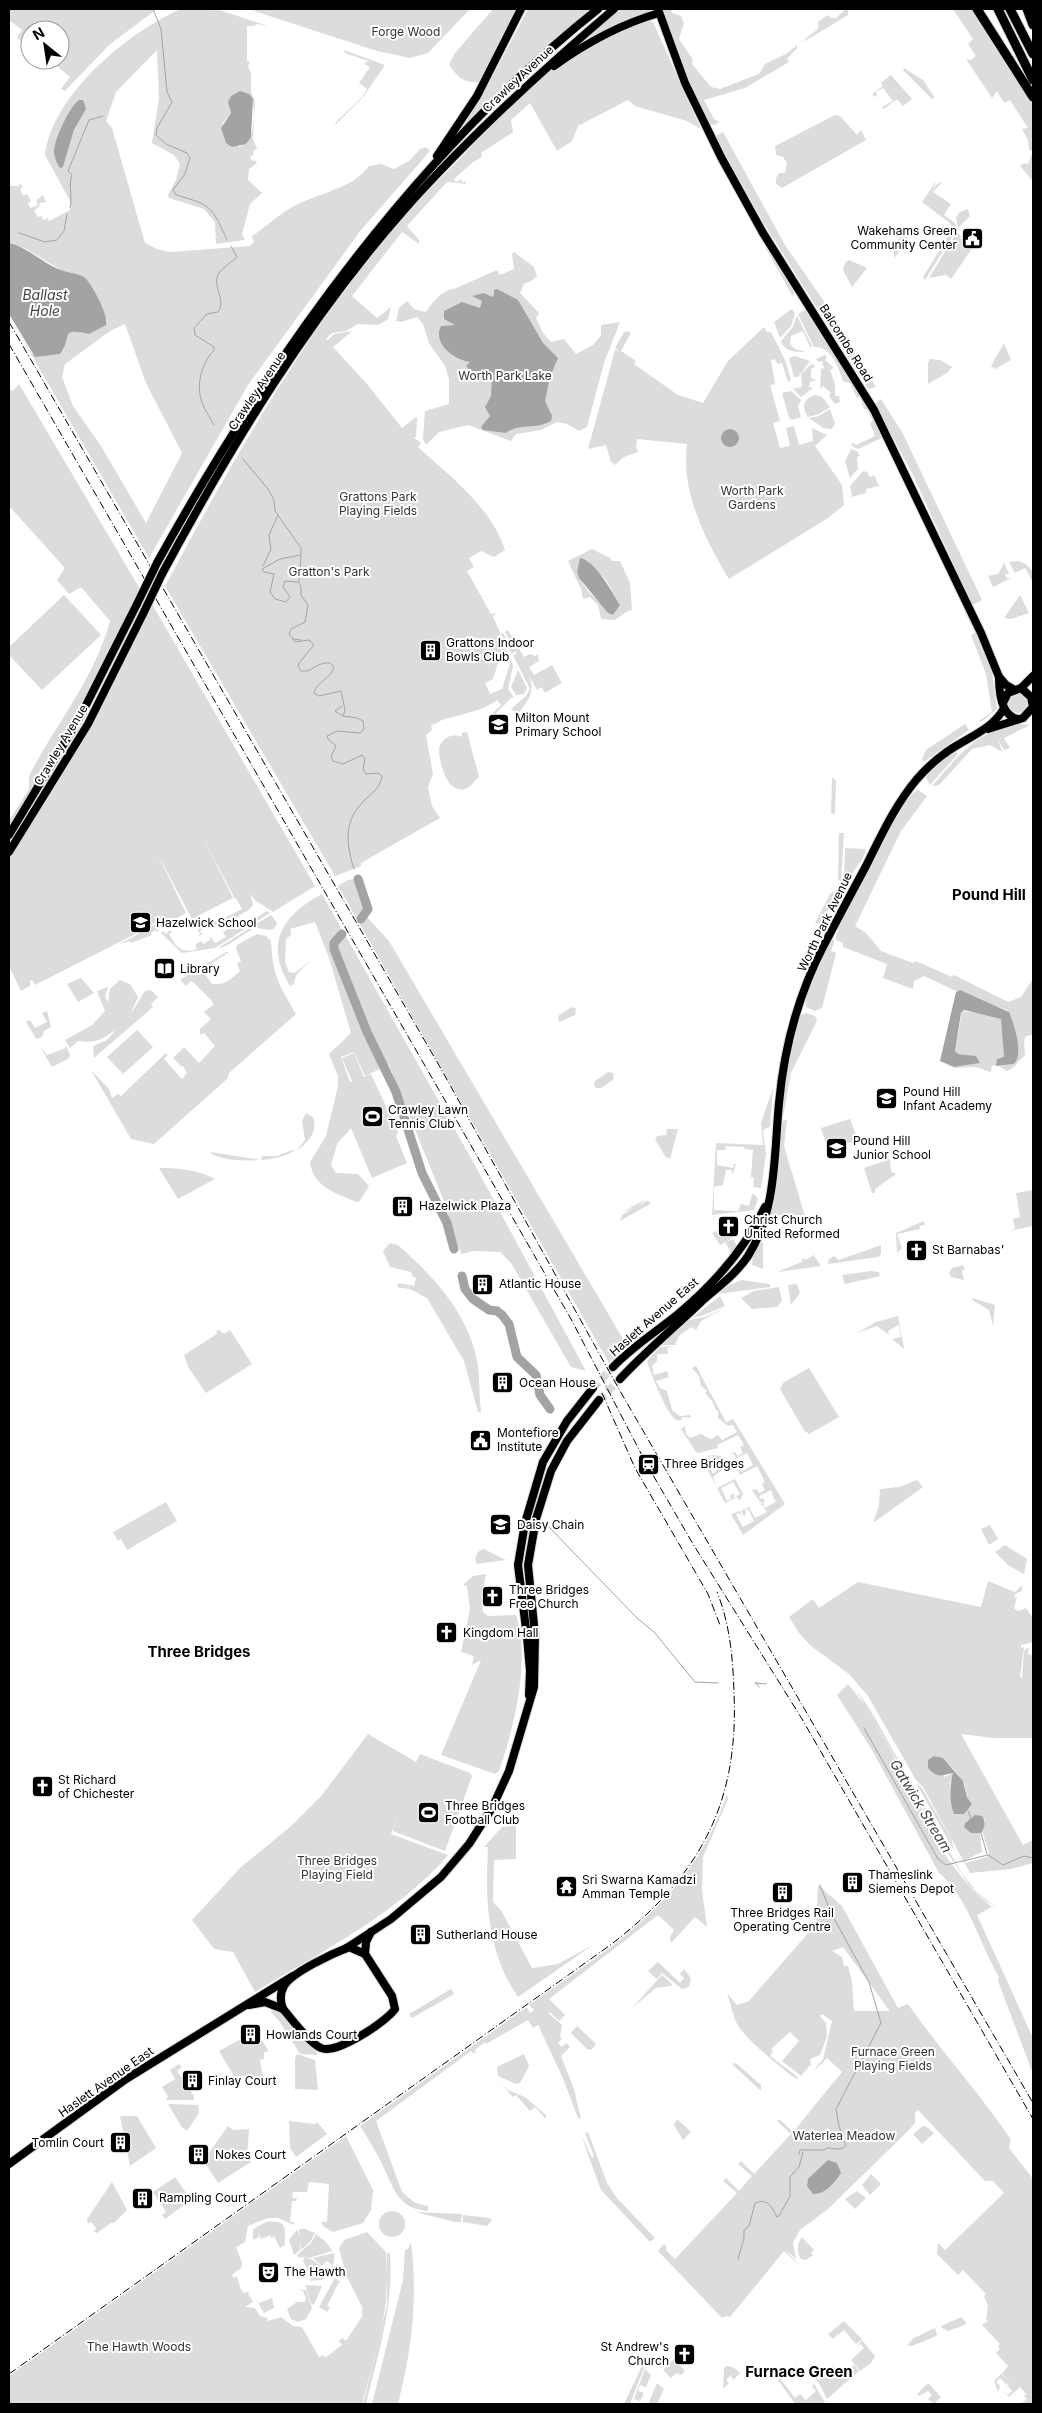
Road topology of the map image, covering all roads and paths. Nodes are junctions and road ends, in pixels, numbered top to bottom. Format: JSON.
{"nodes":[{"id":1,"x":521,"y":9,"type":"edge"},
{"id":2,"x":598,"y":9,"type":"edge"},
{"id":3,"x":614,"y":9,"type":"edge"},
{"id":4,"x":977,"y":9,"type":"edge"},
{"id":5,"x":998,"y":9,"type":"edge"},
{"id":6,"x":1010,"y":9,"type":"edge"},
{"id":7,"x":1027,"y":9,"type":"edge"},
{"id":8,"x":658,"y":11,"type":"edge"},
{"id":9,"x":1033,"y":25,"type":"edge"},
{"id":10,"x":1033,"y":54,"type":"edge"},
{"id":11,"x":1033,"y":80,"type":"edge"},
{"id":12,"x":519,"y":92,"type":"junction"},
{"id":13,"x":1033,"y":97,"type":"edge"},
{"id":14,"x":420,"y":180,"type":"junction"},
{"id":15,"x":999,"y":676,"type":"junction"},
{"id":16,"x":1033,"y":676,"type":"edge"},
{"id":17,"x":1033,"y":683,"type":"edge"},
{"id":18,"x":1017,"y":689,"type":"junction"},
{"id":19,"x":1031,"y":697,"type":"junction"},
{"id":20,"x":1004,"y":706,"type":"junction"},
{"id":21,"x":1033,"y":708,"type":"edge"},
{"id":22,"x":1022,"y":717,"type":"junction"},
{"id":23,"x":1033,"y":722,"type":"edge"},
{"id":24,"x":979,"y":732,"type":"junction"},
{"id":25,"x":9,"y":835,"type":"edge"},
{"id":26,"x":9,"y":852,"type":"edge"},
{"id":27,"x":769,"y":1198,"type":"junction"},
{"id":28,"x":749,"y":1238,"type":"joint"},
{"id":29,"x":738,"y":1268,"type":"joint"},
{"id":30,"x":613,"y":1367,"type":"tunnel mouth"},
{"id":31,"x":620,"y":1379,"type":"tunnel mouth"},
{"id":32,"x":593,"y":1388,"type":"tunnel mouth"},
{"id":33,"x":599,"y":1400,"type":"tunnel mouth"},
{"id":34,"x":529,"y":1700,"type":"junction"},
{"id":35,"x":373,"y":1930,"type":"junction"},
{"id":36,"x":345,"y":1949,"type":"junction"},
{"id":37,"x":365,"y":1954,"type":"junction"},
{"id":38,"x":293,"y":1976,"type":"junction"},
{"id":39,"x":244,"y":2007,"type":"junction"},
{"id":40,"x":282,"y":2009,"type":"junction"},
{"id":41,"x":9,"y":2164,"type":"edge"}],
"edges":[{"from":1,"to":14,"type":"main road"},
{"from":2,"to":14,"type":"main road","name":"Crawley Avenue"},
{"from":3,"to":12,"type":"main road","name":"Crawley Avenue"},
{"from":4,"to":13,"type":"highway"},
{"from":5,"to":11,"type":"highway"},
{"from":6,"to":10,"type":"highway"},
{"from":7,"to":9,"type":"highway"},
{"from":8,"to":12,"type":"main road"},
{"from":8,"to":15,"type":"main road","name":"Balcombe Road"},
{"from":12,"to":26,"type":"main road","name":"Crawley Avenue","bridge":true},
{"from":14,"to":25,"type":"main road","name":"Crawley Avenue","bridge":true},
{"from":15,"to":18,"type":"main road","name":"Balcombe Road"},
{"from":15,"to":20,"type":"main road"},
{"from":16,"to":18,"type":"main road"},
{"from":17,"to":19,"type":"main road"},
{"from":18,"to":19,"type":"main road"},
{"from":18,"to":20,"type":"main road"},
{"from":19,"to":21,"type":"main road"},
{"from":20,"to":22,"type":"main road"},
{"from":20,"to":24,"type":"main road","name":"Worth Park Avenue"},
{"from":21,"to":22,"type":"main road"},
{"from":22,"to":23,"type":"main road"},
{"from":22,"to":24,"type":"main road"},
{"from":24,"to":27,"type":"main road","name":"Worth Park Avenue"},
{"from":27,"to":28,"type":"main road","name":"Worth Park Avenue"},
{"from":27,"to":29,"type":"main road","name":"Worth Park Avenue"},
{"from":28,"to":30,"type":"main road","name":"Haslett Avenue East"},
{"from":29,"to":31,"type":"main road","name":"Haslett Avenue East"},
{"from":32,"to":34,"type":"main road"},
{"from":33,"to":34,"type":"main road"},
{"from":34,"to":35,"type":"main road"},
{"from":35,"to":36,"type":"main road"},
{"from":35,"to":37,"type":"main road"},
{"from":36,"to":37,"type":"main road"},
{"from":36,"to":38,"type":"main road"},
{"from":37,"to":40,"type":"main road"},
{"from":38,"to":39,"type":"main road","name":"Haslett Avenue East"},
{"from":38,"to":40,"type":"main road"},
{"from":39,"to":40,"type":"main road","name":"Haslett Avenue East"},
{"from":39,"to":41,"type":"main road","name":"Haslett Avenue East"}]}
